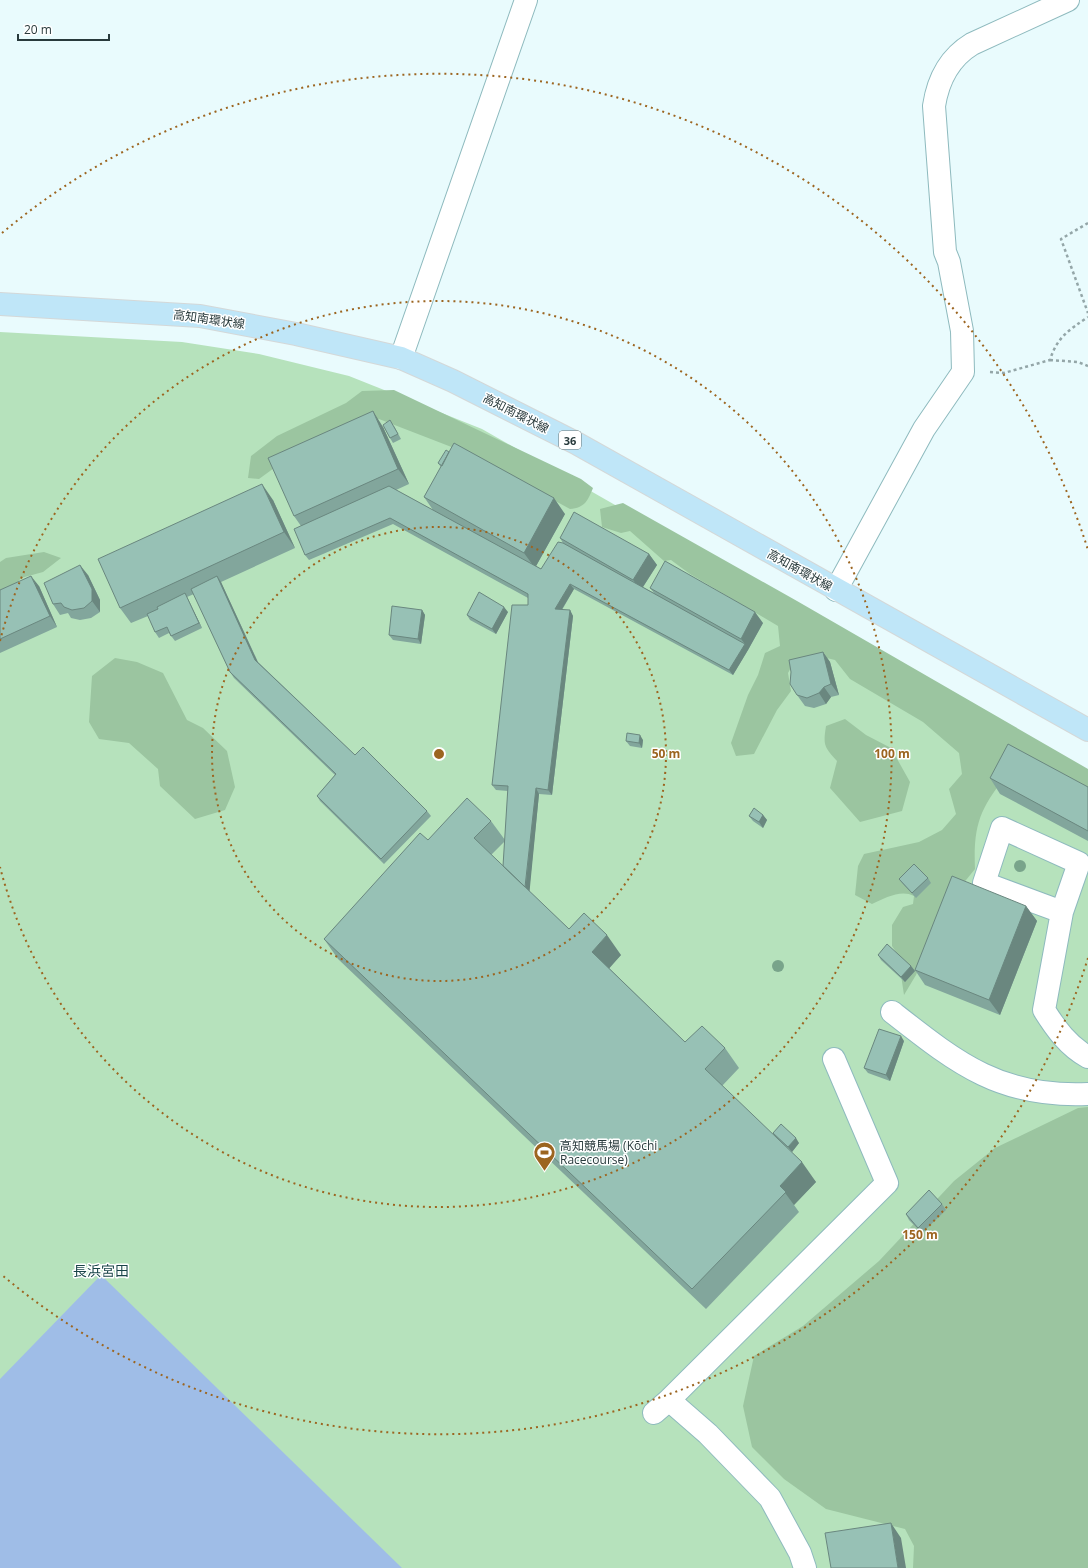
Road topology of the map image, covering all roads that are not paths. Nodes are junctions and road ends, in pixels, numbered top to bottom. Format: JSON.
{"nodes":[{"id":1,"x":526,"y":0,"type":"edge"},
{"id":2,"x":1068,"y":0,"type":"edge"},
{"id":3,"x":0,"y":304,"type":"edge"},
{"id":4,"x":402,"y":358,"type":"junction"},
{"id":5,"x":836,"y":590,"type":"junction"},
{"id":6,"x":1088,"y":730,"type":"edge"},
{"id":7,"x":1062,"y":912,"type":"junction"},
{"id":8,"x":892,"y":1012,"type":"dead end"},
{"id":9,"x":1088,"y":1057,"type":"edge"},
{"id":10,"x":834,"y":1059,"type":"dead end"},
{"id":11,"x":1088,"y":1094,"type":"edge"},
{"id":12,"x":805,"y":1568,"type":"edge"}],
"edges":[{"from":1,"to":4,"type":"street"},
{"from":2,"to":5,"type":"street"},
{"from":3,"to":4,"type":"main road","name":"高知南環状線","number":"36"},
{"from":4,"to":5,"type":"main road","name":"高知南環状線","number":"36"},
{"from":5,"to":6,"type":"main road","name":"高知南環状線","number":"36"},
{"from":7,"to":7,"type":"street"},
{"from":7,"to":9,"type":"street"},
{"from":8,"to":11,"type":"street"},
{"from":10,"to":12,"type":"street"}]}
